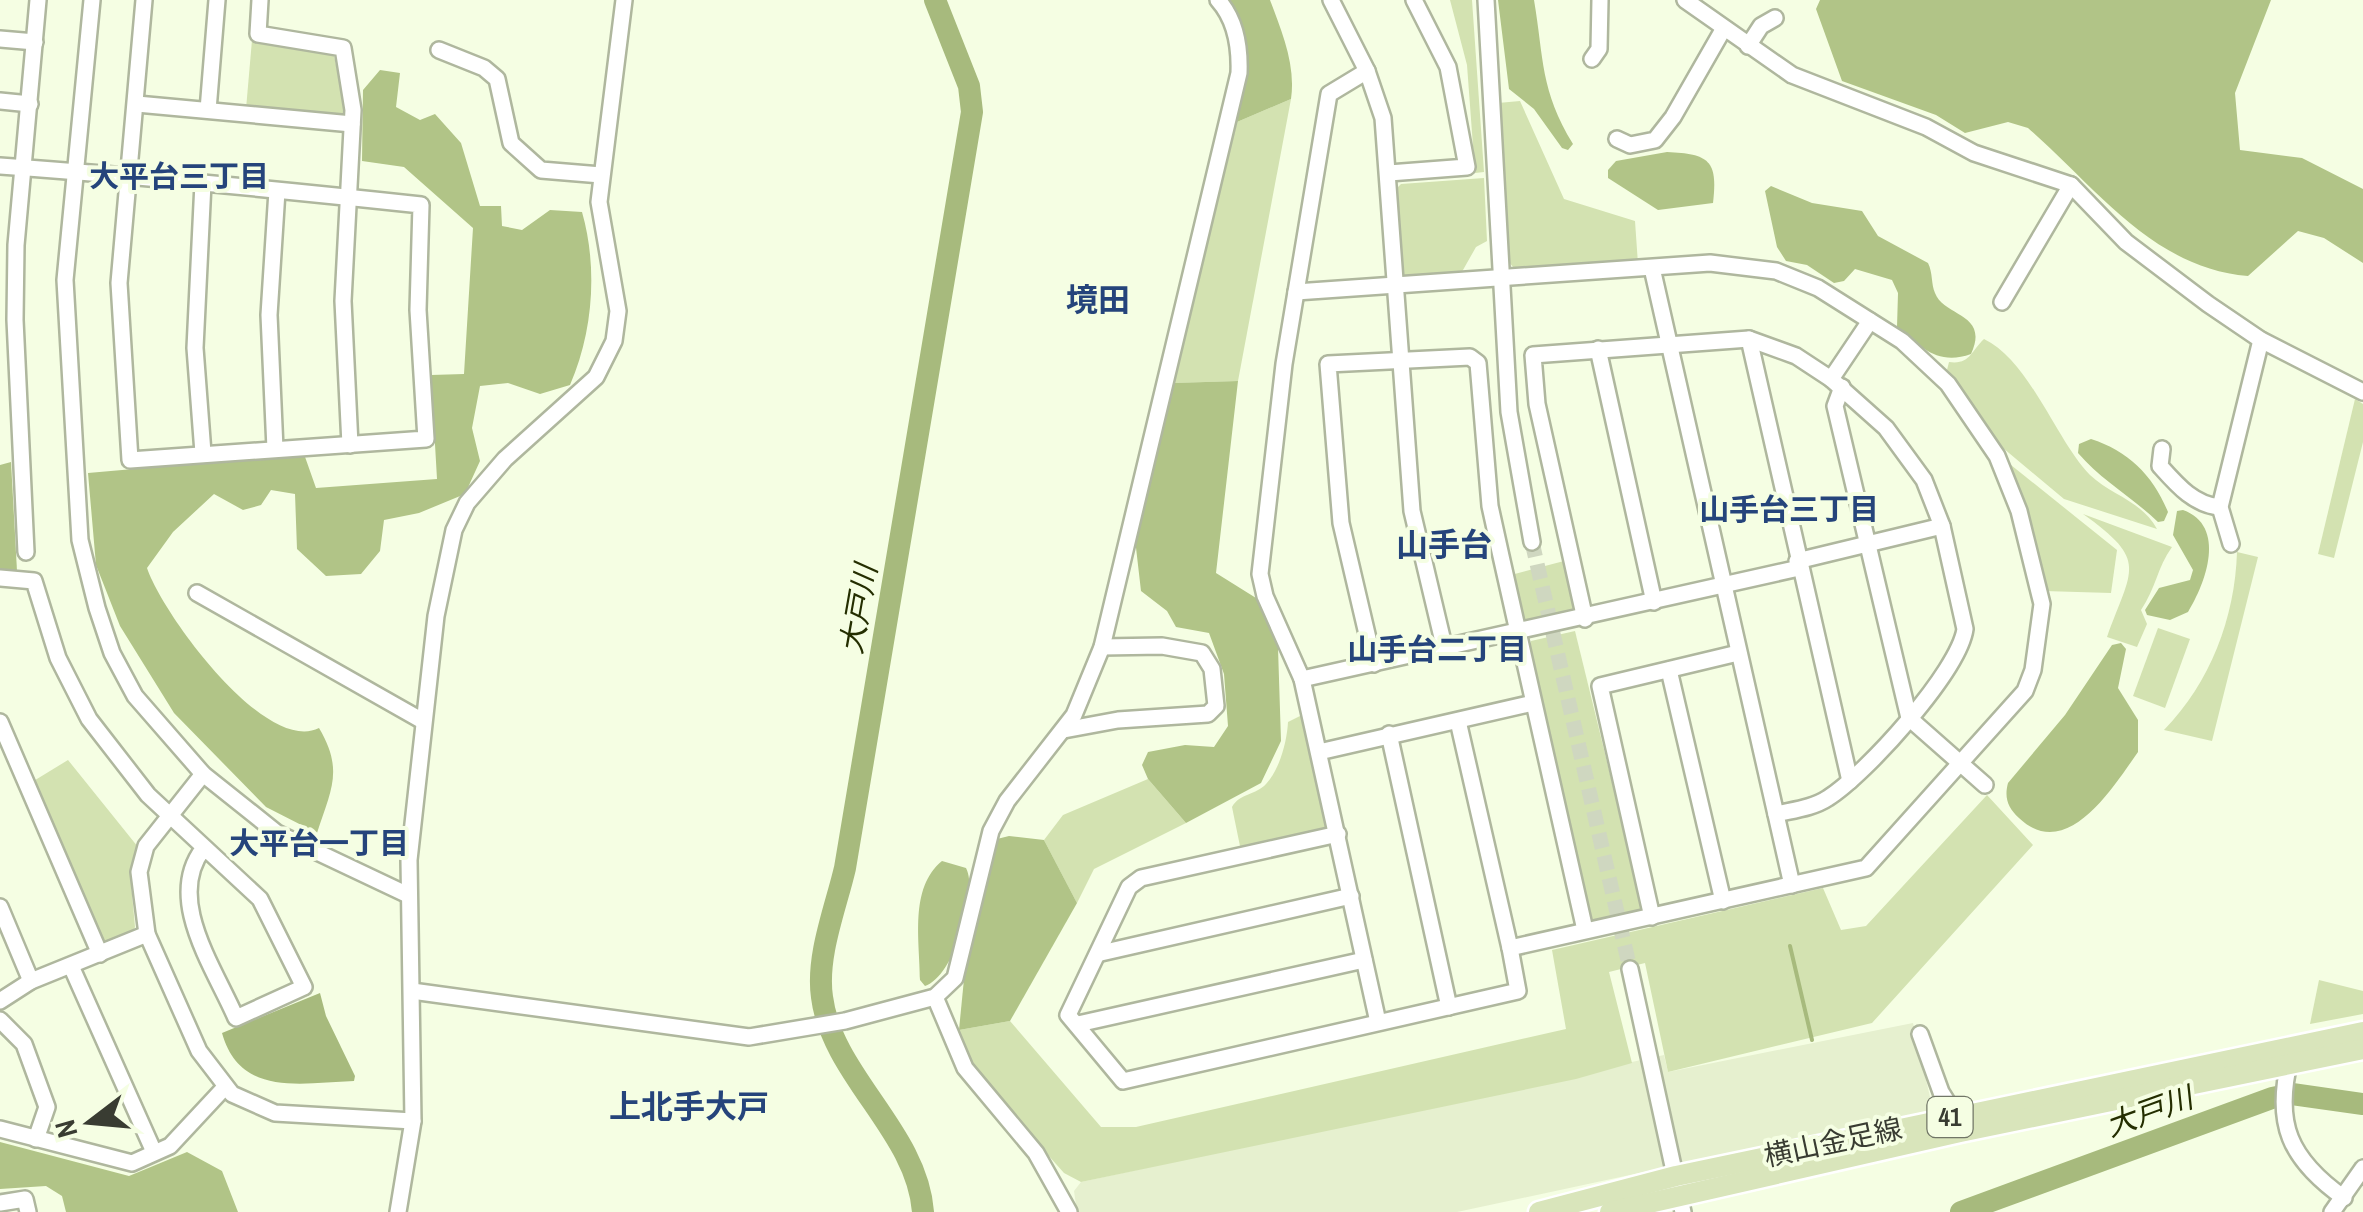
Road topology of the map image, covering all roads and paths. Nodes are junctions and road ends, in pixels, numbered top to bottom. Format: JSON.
{"nodes":[{"id":1,"x":38,"y":0,"type":"edge"},
{"id":2,"x":92,"y":0,"type":"edge"},
{"id":3,"x":144,"y":0,"type":"edge"},
{"id":4,"x":217,"y":0,"type":"edge"},
{"id":5,"x":260,"y":0,"type":"edge"},
{"id":6,"x":624,"y":0,"type":"edge"},
{"id":7,"x":1218,"y":0,"type":"edge"},
{"id":8,"x":1331,"y":0,"type":"edge"},
{"id":9,"x":1414,"y":0,"type":"edge"},
{"id":10,"x":1486,"y":0,"type":"edge"},
{"id":11,"x":1600,"y":0,"type":"edge"},
{"id":12,"x":1685,"y":0,"type":"edge"},
{"id":13,"x":1774,"y":18,"type":"dead end"},
{"id":14,"x":1724,"y":28,"type":"junction"},
{"id":15,"x":0,"y":39,"type":"edge"},
{"id":16,"x":34,"y":42,"type":"junction"},
{"id":17,"x":1748,"y":46,"type":"junction"},
{"id":18,"x":439,"y":50,"type":"dead end"},
{"id":19,"x":1592,"y":59,"type":"dead end"},
{"id":20,"x":1367,"y":70,"type":"junction"},
{"id":21,"x":0,"y":102,"type":"edge"},
{"id":22,"x":30,"y":104,"type":"junction"},
{"id":23,"x":137,"y":104,"type":"junction"},
{"id":24,"x":208,"y":110,"type":"junction"},
{"id":25,"x":352,"y":124,"type":"junction"},
{"id":26,"x":1617,"y":139,"type":"dead end"},
{"id":27,"x":0,"y":166,"type":"edge"},
{"id":28,"x":25,"y":168,"type":"junction"},
{"id":29,"x":1389,"y":173,"type":"junction"},
{"id":30,"x":601,"y":174,"type":"junction"},
{"id":31,"x":77,"y":175,"type":"junction"},
{"id":32,"x":130,"y":179,"type":"junction"},
{"id":33,"x":203,"y":183,"type":"junction"},
{"id":34,"x":2070,"y":185,"type":"junction"},
{"id":35,"x":277,"y":191,"type":"junction"},
{"id":36,"x":351,"y":198,"type":"junction"},
{"id":37,"x":8,"y":244,"type":"edge"},
{"id":38,"x":1652,"y":268,"type":"junction"},
{"id":39,"x":1500,"y":280,"type":"junction"},
{"id":40,"x":1396,"y":285,"type":"junction"},
{"id":41,"x":1296,"y":292,"type":"junction"},
{"id":42,"x":2002,"y":302,"type":"dead end"},
{"id":43,"x":1870,"y":321,"type":"junction"},
{"id":44,"x":1749,"y":338,"type":"junction"},
{"id":45,"x":2261,"y":340,"type":"junction"},
{"id":46,"x":1670,"y":342,"type":"junction"},
{"id":47,"x":1598,"y":349,"type":"junction"},
{"id":48,"x":1400,"y":360,"type":"junction"},
{"id":49,"x":1836,"y":383,"type":"junction"},
{"id":50,"x":2363,"y":392,"type":"edge"},
{"id":51,"x":350,"y":445,"type":"junction"},
{"id":52,"x":275,"y":449,"type":"junction"},
{"id":53,"x":2162,"y":449,"type":"dead end"},
{"id":54,"x":202,"y":453,"type":"junction"},
{"id":55,"x":2220,"y":507,"type":"junction"},
{"id":56,"x":1942,"y":526,"type":"junction"},
{"id":57,"x":1532,"y":542,"type":"tunnel mouth"},
{"id":58,"x":1868,"y":544,"type":"junction"},
{"id":59,"x":2231,"y":544,"type":"dead end"},
{"id":60,"x":26,"y":552,"type":"dead end"},
{"id":61,"x":1798,"y":564,"type":"junction"},
{"id":62,"x":0,"y":578,"type":"edge"},
{"id":63,"x":1724,"y":586,"type":"junction"},
{"id":64,"x":198,"y":593,"type":"dead end"},
{"id":65,"x":1654,"y":602,"type":"junction"},
{"id":66,"x":1585,"y":619,"type":"junction"},
{"id":67,"x":1517,"y":633,"type":"junction"},
{"id":68,"x":1102,"y":647,"type":"junction"},
{"id":69,"x":1445,"y":650,"type":"junction"},
{"id":70,"x":1738,"y":653,"type":"junction"},
{"id":71,"x":1374,"y":664,"type":"junction"},
{"id":72,"x":1668,"y":670,"type":"junction"},
{"id":73,"x":1302,"y":680,"type":"junction"},
{"id":74,"x":1533,"y":703,"type":"junction"},
{"id":75,"x":1909,"y":718,"type":"junction"},
{"id":76,"x":421,"y":720,"type":"junction"},
{"id":77,"x":1458,"y":720,"type":"junction"},
{"id":78,"x":0,"y":722,"type":"edge"},
{"id":79,"x":1064,"y":730,"type":"junction"},
{"id":80,"x":1388,"y":734,"type":"junction"},
{"id":81,"x":1319,"y":752,"type":"junction"},
{"id":82,"x":1962,"y":764,"type":"junction"},
{"id":83,"x":203,"y":774,"type":"junction"},
{"id":84,"x":1850,"y":781,"type":"junction"},
{"id":85,"x":1985,"y":785,"type":"dead end"},
{"id":86,"x":1776,"y":814,"type":"junction"},
{"id":87,"x":169,"y":816,"type":"junction"},
{"id":88,"x":1338,"y":834,"type":"junction"},
{"id":89,"x":203,"y":849,"type":"junction"},
{"id":90,"x":1792,"y":885,"type":"junction"},
{"id":91,"x":408,"y":895,"type":"junction"},
{"id":92,"x":1351,"y":896,"type":"junction"},
{"id":93,"x":1723,"y":901,"type":"junction"},
{"id":94,"x":0,"y":907,"type":"edge"},
{"id":95,"x":1652,"y":916,"type":"junction"},
{"id":96,"x":1585,"y":930,"type":"junction"},
{"id":97,"x":147,"y":934,"type":"junction"},
{"id":98,"x":1510,"y":948,"type":"junction"},
{"id":99,"x":1101,"y":953,"type":"junction"},
{"id":100,"x":100,"y":954,"type":"junction"},
{"id":101,"x":1364,"y":960,"type":"junction"},
{"id":102,"x":71,"y":966,"type":"junction"},
{"id":103,"x":1630,"y":969,"type":"tunnel mouth"},
{"id":104,"x":32,"y":982,"type":"junction"},
{"id":105,"x":412,"y":992,"type":"junction"},
{"id":106,"x":935,"y":998,"type":"junction"},
{"id":107,"x":0,"y":1000,"type":"edge"},
{"id":108,"x":1449,"y":1006,"type":"junction"},
{"id":109,"x":0,"y":1020,"type":"edge"},
{"id":110,"x":1378,"y":1022,"type":"junction"},
{"id":111,"x":1078,"y":1024,"type":"junction"},
{"id":112,"x":2363,"y":1032,"type":"edge"},
{"id":113,"x":1920,"y":1034,"type":"dead end"},
{"id":114,"x":2363,"y":1048,"type":"edge"},
{"id":115,"x":2292,"y":1054,"type":"junction"},
{"id":116,"x":225,"y":1088,"type":"junction"},
{"id":117,"x":1956,"y":1116,"type":"junction"},
{"id":118,"x":413,"y":1121,"type":"junction"},
{"id":119,"x":0,"y":1130,"type":"edge"},
{"id":120,"x":36,"y":1138,"type":"junction"},
{"id":121,"x":154,"y":1152,"type":"junction"},
{"id":122,"x":2363,"y":1168,"type":"edge"},
{"id":123,"x":1680,"y":1195,"type":"edge"},
{"id":124,"x":0,"y":1203,"type":"edge"},
{"id":125,"x":2341,"y":1207,"type":"edge"},
{"id":126,"x":28,"y":1212,"type":"edge"},
{"id":127,"x":398,"y":1212,"type":"edge"},
{"id":128,"x":1069,"y":1212,"type":"edge"},
{"id":129,"x":1539,"y":1212,"type":"edge"},
{"id":130,"x":1610,"y":1212,"type":"edge"}],
"edges":[{"from":1,"to":16,"type":"street"},
{"from":2,"to":31,"type":"street"},
{"from":3,"to":23,"type":"street"},
{"from":4,"to":24,"type":"street"},
{"from":5,"to":25,"type":"street"},
{"from":6,"to":30,"type":"street"},
{"from":7,"to":68,"type":"street"},
{"from":8,"to":20,"type":"street"},
{"from":9,"to":29,"type":"street"},
{"from":10,"to":39,"type":"street"},
{"from":11,"to":19,"type":"street"},
{"from":12,"to":14,"type":"street"},
{"from":13,"to":17,"type":"street"},
{"from":14,"to":17,"type":"street"},
{"from":14,"to":26,"type":"street"},
{"from":15,"to":16,"type":"street"},
{"from":16,"to":22,"type":"street"},
{"from":17,"to":34,"type":"street"},
{"from":18,"to":30,"type":"street"},
{"from":20,"to":29,"type":"street"},
{"from":20,"to":41,"type":"street"},
{"from":21,"to":22,"type":"street"},
{"from":22,"to":28,"type":"street"},
{"from":23,"to":24,"type":"street"},
{"from":23,"to":32,"type":"street"},
{"from":24,"to":25,"type":"street"},
{"from":25,"to":36,"type":"street"},
{"from":27,"to":28,"type":"street"},
{"from":28,"to":31,"type":"street"},
{"from":28,"to":37,"type":"street"},
{"from":29,"to":40,"type":"street"},
{"from":30,"to":76,"type":"street"},
{"from":31,"to":32,"type":"street"},
{"from":31,"to":83,"type":"street"},
{"from":32,"to":33,"type":"street"},
{"from":32,"to":54,"type":"street"},
{"from":33,"to":35,"type":"street"},
{"from":33,"to":54,"type":"street"},
{"from":34,"to":42,"type":"street"},
{"from":34,"to":45,"type":"street"},
{"from":35,"to":36,"type":"street"},
{"from":35,"to":52,"type":"street"},
{"from":36,"to":51,"type":"street"},
{"from":36,"to":51,"type":"street"},
{"from":37,"to":60,"type":"street"},
{"from":38,"to":39,"type":"street"},
{"from":38,"to":43,"type":"street"},
{"from":38,"to":46,"type":"street"},
{"from":39,"to":40,"type":"street"},
{"from":39,"to":57,"type":"street"},
{"from":40,"to":41,"type":"street"},
{"from":40,"to":48,"type":"street"},
{"from":41,"to":73,"type":"street"},
{"from":43,"to":49,"type":"street"},
{"from":43,"to":82,"type":"street"},
{"from":44,"to":46,"type":"street"},
{"from":44,"to":49,"type":"street"},
{"from":44,"to":61,"type":"street"},
{"from":45,"to":50,"type":"street"},
{"from":45,"to":55,"type":"street"},
{"from":46,"to":47,"type":"street"},
{"from":46,"to":63,"type":"street"},
{"from":47,"to":65,"type":"street"},
{"from":47,"to":66,"type":"street"},
{"from":48,"to":67,"type":"street"},
{"from":48,"to":69,"type":"street"},
{"from":48,"to":71,"type":"street"},
{"from":49,"to":56,"type":"street"},
{"from":49,"to":58,"type":"street"},
{"from":51,"to":52,"type":"street"},
{"from":52,"to":54,"type":"street"},
{"from":53,"to":55,"type":"street"},
{"from":55,"to":59,"type":"street"},
{"from":56,"to":58,"type":"street"},
{"from":56,"to":75,"type":"street"},
{"from":58,"to":61,"type":"street"},
{"from":58,"to":75,"type":"street"},
{"from":61,"to":63,"type":"street"},
{"from":61,"to":84,"type":"street"},
{"from":62,"to":87,"type":"street"},
{"from":63,"to":65,"type":"street"},
{"from":63,"to":70,"type":"street"},
{"from":64,"to":76,"type":"street"},
{"from":65,"to":66,"type":"street"},
{"from":66,"to":67,"type":"street"},
{"from":67,"to":69,"type":"street"},
{"from":67,"to":74,"type":"street"},
{"from":68,"to":79,"type":"street"},
{"from":68,"to":79,"type":"street"},
{"from":69,"to":71,"type":"street"},
{"from":70,"to":72,"type":"street"},
{"from":70,"to":86,"type":"street"},
{"from":71,"to":73,"type":"street"},
{"from":72,"to":93,"type":"street"},
{"from":72,"to":95,"type":"street"},
{"from":73,"to":81,"type":"street"},
{"from":74,"to":77,"type":"street"},
{"from":74,"to":96,"type":"street"},
{"from":75,"to":82,"type":"street"},
{"from":75,"to":84,"type":"street"},
{"from":76,"to":91,"type":"street"},
{"from":77,"to":80,"type":"street"},
{"from":77,"to":98,"type":"street"},
{"from":78,"to":100,"type":"street"},
{"from":79,"to":106,"type":"street"},
{"from":80,"to":81,"type":"street"},
{"from":80,"to":108,"type":"street"},
{"from":81,"to":88,"type":"street"},
{"from":82,"to":85,"type":"street"},
{"from":82,"to":90,"type":"street"},
{"from":83,"to":87,"type":"street"},
{"from":83,"to":91,"type":"street"},
{"from":84,"to":86,"type":"street"},
{"from":86,"to":90,"type":"street"},
{"from":87,"to":89,"type":"street"},
{"from":87,"to":97,"type":"street"},
{"from":88,"to":92,"type":"street"},
{"from":88,"to":99,"type":"street"},
{"from":89,"to":89,"type":"street"},
{"from":90,"to":93,"type":"street"},
{"from":91,"to":105,"type":"street"},
{"from":92,"to":99,"type":"street"},
{"from":92,"to":101,"type":"street"},
{"from":93,"to":95,"type":"street"},
{"from":94,"to":104,"type":"street"},
{"from":95,"to":96,"type":"street"},
{"from":96,"to":98,"type":"street"},
{"from":97,"to":100,"type":"street"},
{"from":97,"to":116,"type":"street"},
{"from":98,"to":108,"type":"street"},
{"from":99,"to":111,"type":"street"},
{"from":100,"to":102,"type":"street"},
{"from":101,"to":110,"type":"street"},
{"from":101,"to":111,"type":"street"},
{"from":102,"to":104,"type":"street"},
{"from":102,"to":121,"type":"street"},
{"from":103,"to":123,"type":"street"},
{"from":104,"to":107,"type":"street"},
{"from":105,"to":106,"type":"street"},
{"from":105,"to":118,"type":"street"},
{"from":106,"to":128,"type":"street"},
{"from":108,"to":110,"type":"street"},
{"from":109,"to":120,"type":"street"},
{"from":110,"to":111,"type":"street"},
{"from":112,"to":115,"type":"main road","name":"横山金足線","number":"41"},
{"from":113,"to":117,"type":"street"},
{"from":114,"to":115,"type":"main road","name":"横山金足線","number":"41"},
{"from":115,"to":117,"type":"main road","name":"横山金足線","number":"41"},
{"from":115,"to":123,"type":"main road","name":"横山金足線","number":"41"},
{"from":115,"to":125,"type":"street"},
{"from":116,"to":118,"type":"street"},
{"from":116,"to":121,"type":"street"},
{"from":117,"to":123,"type":"main road","name":"横山金足線","number":"41"},
{"from":118,"to":127,"type":"street"},
{"from":119,"to":120,"type":"street"},
{"from":120,"to":121,"type":"street"},
{"from":122,"to":125,"type":"street"},
{"from":123,"to":129,"type":"main road","name":"横山金足線","number":"41"},
{"from":123,"to":130,"type":"main road","name":"横山金足線","number":"41"},
{"from":124,"to":126,"type":"street"}]}
